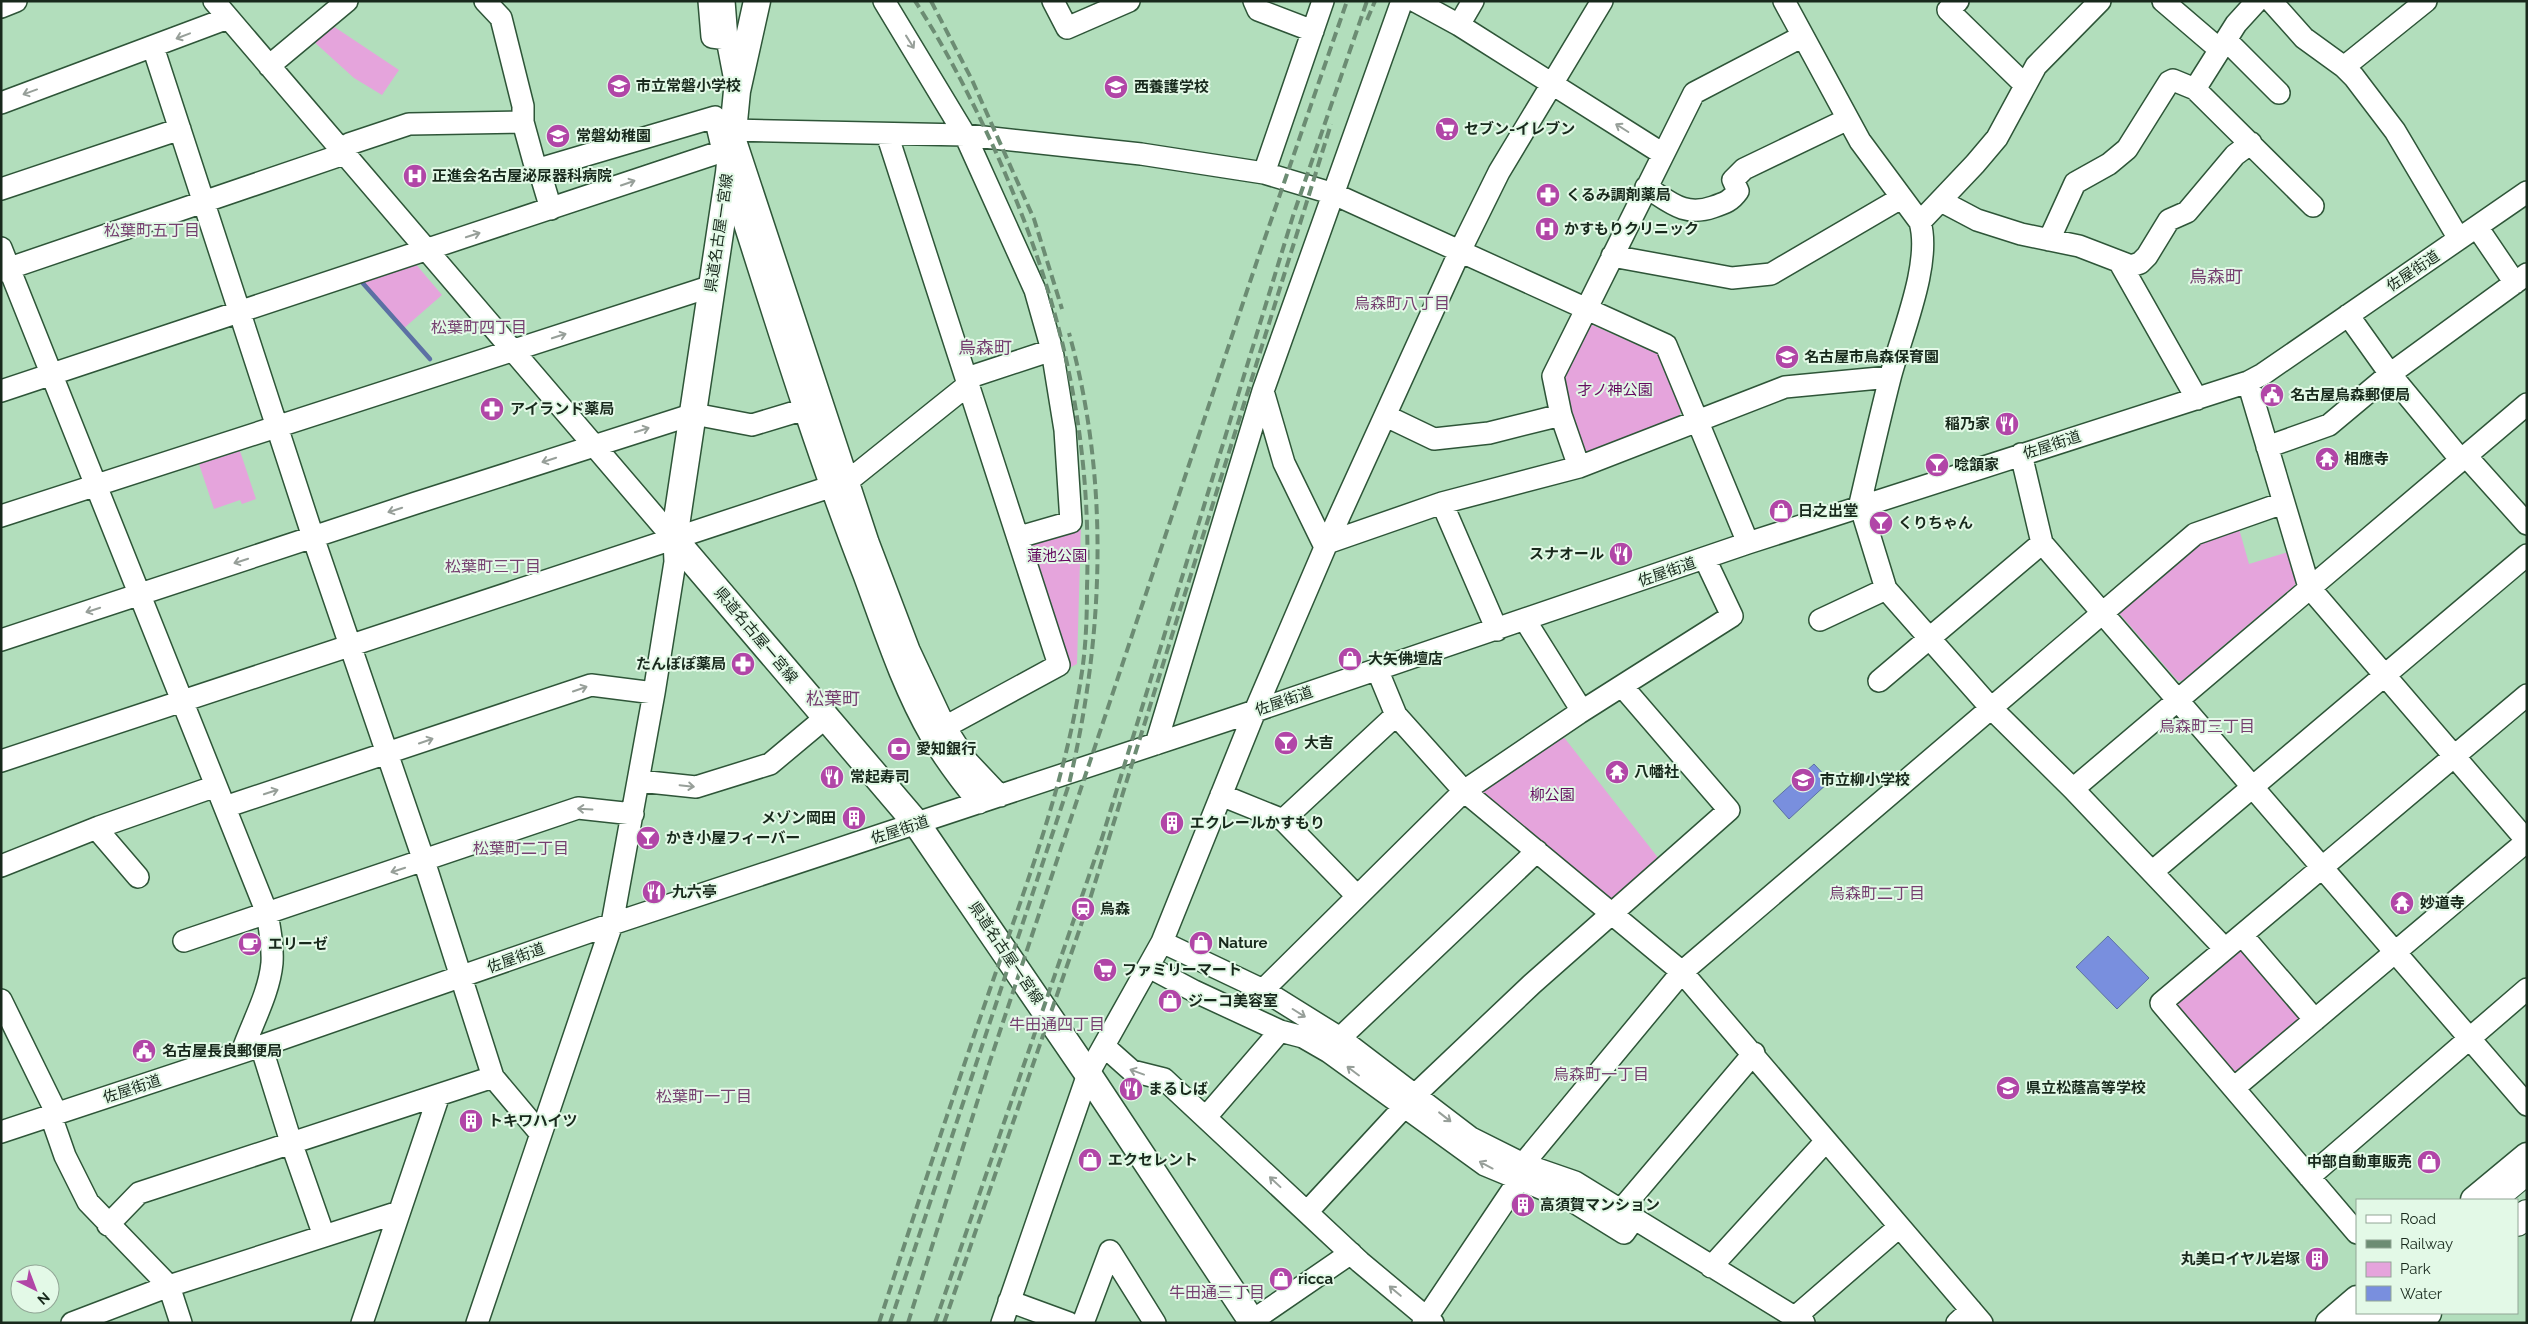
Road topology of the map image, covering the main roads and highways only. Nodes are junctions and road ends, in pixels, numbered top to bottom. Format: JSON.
{"nodes":[{"id":1,"x":758,"y":1,"type":"edge"},
{"id":2,"x":2527,"y":1156,"type":"edge"},
{"id":3,"x":2527,"y":1170,"type":"edge"},
{"id":4,"x":2475,"y":1199,"type":"edge"},
{"id":5,"x":2492,"y":1199,"type":"edge"},
{"id":6,"x":2356,"y":1300,"type":"edge"},
{"id":7,"x":2358,"y":1314,"type":"edge"},
{"id":8,"x":2383,"y":1314,"type":"edge"},
{"id":9,"x":2423,"y":1316,"type":"edge"},
{"id":10,"x":1251,"y":1322,"type":"edge"},
{"id":11,"x":2329,"y":1323,"type":"edge"},
{"id":12,"x":2347,"y":1323,"type":"edge"},
{"id":13,"x":2372,"y":1323,"type":"edge"},
{"id":14,"x":2398,"y":1323,"type":"edge"}],
"edges":[{"from":1,"to":10,"type":"main road","name":"県道名古屋一宮線"},
{"from":2,"to":4,"type":"main road"},
{"from":3,"to":5,"type":"highway"},
{"from":6,"to":11,"type":"main road"},
{"from":7,"to":12,"type":"highway"},
{"from":8,"to":13,"type":"highway"},
{"from":9,"to":14,"type":"highway"}]}
